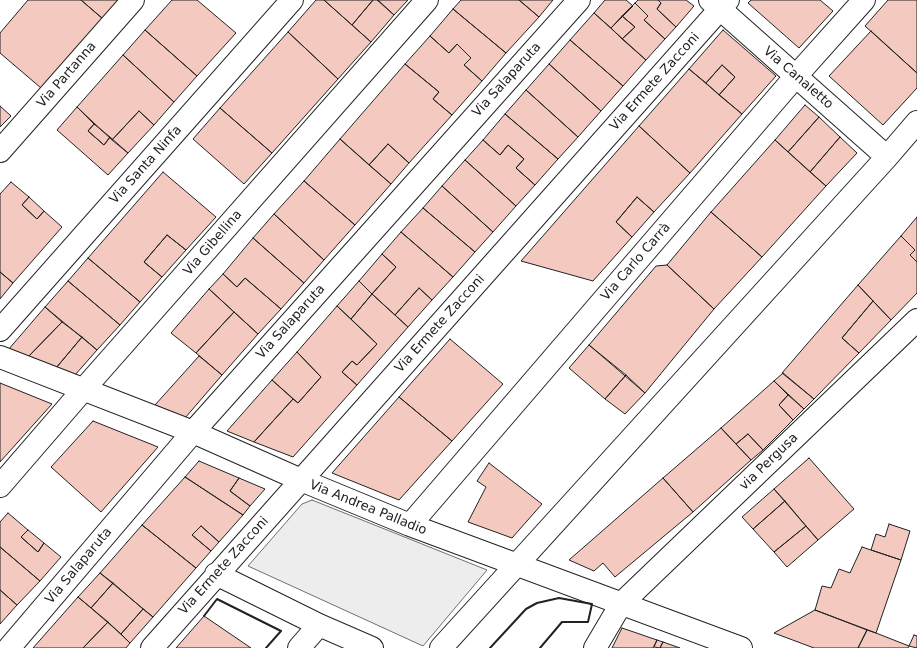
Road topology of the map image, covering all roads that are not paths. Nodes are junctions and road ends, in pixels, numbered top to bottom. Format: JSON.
{"nodes":[{"id":1,"x":133,"y":0,"type":"edge"},
{"id":2,"x":292,"y":0,"type":"edge"},
{"id":3,"x":427,"y":0,"type":"edge"},
{"id":4,"x":579,"y":0,"type":"edge"},
{"id":5,"x":864,"y":0,"type":"edge"},
{"id":6,"x":719,"y":3,"type":"edge"},
{"id":7,"x":796,"y":76,"type":"junction"},
{"id":8,"x":917,"y":122,"type":"edge"},
{"id":9,"x":0,"y":151,"type":"edge"},
{"id":10,"x":887,"y":157,"type":"junction"},
{"id":11,"x":917,"y":320,"type":"edge"},
{"id":12,"x":0,"y":330,"type":"edge"},
{"id":13,"x":0,"y":357,"type":"edge"},
{"id":14,"x":83,"y":390,"type":"junction"},
{"id":15,"x":193,"y":432,"type":"junction"},
{"id":16,"x":301,"y":480,"type":"junction"},
{"id":17,"x":0,"y":486,"type":"edge"},
{"id":18,"x":410,"y":525,"type":"junction"},
{"id":19,"x":517,"y":566,"type":"junction"},
{"id":20,"x":216,"y":574,"type":"junction"},
{"id":21,"x":621,"y":604,"type":"junction"},
{"id":22,"x":319,"y":625,"type":"junction"},
{"id":23,"x":726,"y":646,"type":"edge"},
{"id":24,"x":9,"y":648,"type":"edge"},
{"id":25,"x":152,"y":648,"type":"edge"},
{"id":26,"x":299,"y":648,"type":"edge"},
{"id":27,"x":372,"y":648,"type":"edge"},
{"id":28,"x":441,"y":648,"type":"edge"},
{"id":29,"x":595,"y":648,"type":"edge"}],
"edges":[{"from":1,"to":9,"type":"street","name":"Via Partanna"},
{"from":2,"to":12,"type":"street","name":"Via Santa Ninfa"},
{"from":3,"to":14,"type":"street","name":"Via Gibellina"},
{"from":4,"to":15,"type":"street","name":"Via Salaparuta"},
{"from":5,"to":7,"type":"street","name":"Via Carlo Carrà"},
{"from":6,"to":7,"type":"street","name":"Via Canaletto"},
{"from":6,"to":16,"type":"street","name":"Via Ermete Zacconi"},
{"from":7,"to":10,"type":"street","name":"Via Canaletto"},
{"from":7,"to":18,"type":"street","name":"Via Carlo Carrà"},
{"from":8,"to":10,"type":"street"},
{"from":10,"to":19,"type":"street"},
{"from":11,"to":21,"type":"street","name":"via Pergusa"},
{"from":13,"to":14,"type":"street","name":"Via Andrea Palladio"},
{"from":14,"to":15,"type":"street","name":"Via Andrea Palladio"},
{"from":14,"to":17,"type":"street","name":"Via Gibellina"},
{"from":15,"to":16,"type":"street","name":"Via Andrea Palladio"},
{"from":15,"to":24,"type":"street","name":"Via Salaparuta"},
{"from":16,"to":18,"type":"street","name":"Via Andrea Palladio"},
{"from":16,"to":20,"type":"street","name":"Via Ermete Zacconi"},
{"from":18,"to":19,"type":"street","name":"Via Andrea Palladio"},
{"from":19,"to":21,"type":"street","name":"Via Andrea Palladio"},
{"from":19,"to":28,"type":"street"},
{"from":20,"to":22,"type":"street"},
{"from":20,"to":25,"type":"street","name":"Via Ermete Zacconi"},
{"from":21,"to":23,"type":"street","name":"Via Andrea Palladio"},
{"from":21,"to":29,"type":"street","name":"via Pergusa"},
{"from":22,"to":26,"type":"street"},
{"from":22,"to":27,"type":"street"}]}
